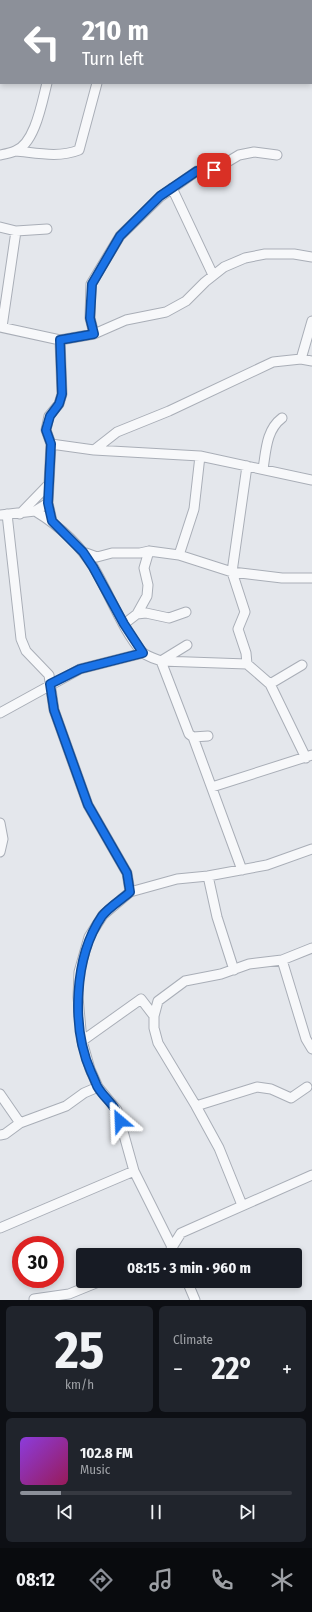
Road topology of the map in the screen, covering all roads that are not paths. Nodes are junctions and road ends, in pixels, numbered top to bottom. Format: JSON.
{"nodes":[{"id":1,"x":47,"y":84,"type":"edge"},
{"id":2,"x":97,"y":84,"type":"edge"},
{"id":3,"x":16,"y":151,"type":"junction"},
{"id":4,"x":0,"y":155,"type":"edge"},
{"id":5,"x":277,"y":155,"type":"dead end"},
{"id":6,"x":172,"y":188,"type":"junction"},
{"id":7,"x":0,"y":227,"type":"edge"},
{"id":8,"x":47,"y":229,"type":"dead end"},
{"id":9,"x":16,"y":231,"type":"junction"},
{"id":10,"x":312,"y":257,"type":"edge"},
{"id":11,"x":213,"y":275,"type":"junction"},
{"id":12,"x":312,"y":321,"type":"edge"},
{"id":13,"x":1,"y":327,"type":"edge"},
{"id":14,"x":94,"y":334,"type":"junction"},
{"id":15,"x":60,"y":340,"type":"junction"},
{"id":16,"x":301,"y":359,"type":"junction"},
{"id":17,"x":312,"y":361,"type":"edge"},
{"id":18,"x":282,"y":418,"type":"dead end"},
{"id":19,"x":51,"y":444,"type":"junction"},
{"id":20,"x":94,"y":450,"type":"junction"},
{"id":21,"x":200,"y":456,"type":"junction"},
{"id":22,"x":247,"y":466,"type":"junction"},
{"id":23,"x":263,"y":469,"type":"junction"},
{"id":24,"x":312,"y":480,"type":"edge"},
{"id":25,"x":48,"y":486,"type":"junction"},
{"id":26,"x":48,"y":503,"type":"junction"},
{"id":27,"x":35,"y":511,"type":"junction"},
{"id":28,"x":20,"y":514,"type":"junction"},
{"id":29,"x":3,"y":515,"type":"edge"},
{"id":30,"x":52,"y":521,"type":"junction"},
{"id":31,"x":149,"y":551,"type":"junction"},
{"id":32,"x":83,"y":552,"type":"junction"},
{"id":33,"x":179,"y":555,"type":"junction"},
{"id":34,"x":97,"y":557,"type":"junction"},
{"id":35,"x":93,"y":567,"type":"junction"},
{"id":36,"x":232,"y":572,"type":"junction"},
{"id":37,"x":312,"y":578,"type":"edge"},
{"id":38,"x":186,"y":612,"type":"dead end"},
{"id":39,"x":137,"y":614,"type":"junction"},
{"id":40,"x":124,"y":624,"type":"junction"},
{"id":41,"x":187,"y":645,"type":"dead end"},
{"id":42,"x":143,"y":653,"type":"junction"},
{"id":43,"x":161,"y":661,"type":"junction"},
{"id":44,"x":247,"y":664,"type":"junction"},
{"id":45,"x":302,"y":665,"type":"dead end"},
{"id":46,"x":50,"y":684,"type":"junction"},
{"id":47,"x":270,"y":684,"type":"junction"},
{"id":48,"x":0,"y":713,"type":"edge"},
{"id":49,"x":208,"y":736,"type":"dead end"},
{"id":50,"x":193,"y":737,"type":"junction"},
{"id":51,"x":309,"y":756,"type":"edge"},
{"id":52,"x":212,"y":787,"type":"junction"},
{"id":53,"x":0,"y":823,"type":"edge"},
{"id":54,"x":312,"y":849,"type":"edge"},
{"id":55,"x":0,"y":852,"type":"edge"},
{"id":56,"x":242,"y":870,"type":"junction"},
{"id":57,"x":208,"y":876,"type":"junction"},
{"id":58,"x":130,"y":892,"type":"junction"},
{"id":59,"x":312,"y":948,"type":"edge"},
{"id":60,"x":282,"y":960,"type":"junction"},
{"id":61,"x":234,"y":970,"type":"junction"},
{"id":62,"x":154,"y":1016,"type":"junction"},
{"id":63,"x":82,"y":1041,"type":"junction"},
{"id":64,"x":312,"y":1049,"type":"edge"},
{"id":65,"x":98,"y":1086,"type":"junction"},
{"id":66,"x":307,"y":1087,"type":"dead end"},
{"id":67,"x":0,"y":1094,"type":"edge"},
{"id":68,"x":196,"y":1106,"type":"junction"},
{"id":69,"x":20,"y":1123,"type":"junction"},
{"id":70,"x":0,"y":1135,"type":"edge"},
{"id":71,"x":134,"y":1172,"type":"junction"},
{"id":72,"x":312,"y":1175,"type":"edge"},
{"id":73,"x":242,"y":1205,"type":"junction"},
{"id":74,"x":0,"y":1228,"type":"edge"},
{"id":75,"x":172,"y":1245,"type":"junction"},
{"id":76,"x":171,"y":1248,"type":"edge"},
{"id":77,"x":173,"y":1248,"type":"edge"},
{"id":78,"x":84,"y":1288,"type":"edge"},
{"id":79,"x":190,"y":1288,"type":"edge"},
{"id":80,"x":34,"y":1299,"type":"edge"},
{"id":81,"x":195,"y":1300,"type":"edge"}],
"edges":[{"from":1,"to":3,"type":"street"},
{"from":2,"to":3,"type":"street"},
{"from":3,"to":4,"type":"street"},
{"from":5,"to":6,"type":"street"},
{"from":6,"to":11,"type":"street"},
{"from":6,"to":14,"type":"street"},
{"from":7,"to":9,"type":"street"},
{"from":8,"to":9,"type":"street"},
{"from":9,"to":13,"type":"street"},
{"from":10,"to":11,"type":"street"},
{"from":11,"to":14,"type":"street"},
{"from":12,"to":16,"type":"street"},
{"from":13,"to":15,"type":"street"},
{"from":14,"to":15,"type":"street"},
{"from":15,"to":19,"type":"street"},
{"from":16,"to":17,"type":"street"},
{"from":16,"to":20,"type":"street"},
{"from":18,"to":23,"type":"street"},
{"from":19,"to":20,"type":"street"},
{"from":19,"to":25,"type":"street"},
{"from":20,"to":21,"type":"street"},
{"from":21,"to":22,"type":"street"},
{"from":21,"to":33,"type":"street"},
{"from":22,"to":23,"type":"street"},
{"from":22,"to":36,"type":"street"},
{"from":23,"to":24,"type":"street"},
{"from":25,"to":26,"type":"street"},
{"from":25,"to":28,"type":"street"},
{"from":26,"to":27,"type":"street"},
{"from":26,"to":30,"type":"street"},
{"from":27,"to":28,"type":"street"},
{"from":27,"to":30,"type":"street"},
{"from":28,"to":29,"type":"street"},
{"from":29,"to":46,"type":"street"},
{"from":30,"to":32,"type":"street"},
{"from":31,"to":33,"type":"street"},
{"from":31,"to":34,"type":"street"},
{"from":31,"to":39,"type":"street"},
{"from":32,"to":34,"type":"street"},
{"from":32,"to":35,"type":"street"},
{"from":33,"to":36,"type":"street"},
{"from":34,"to":35,"type":"street"},
{"from":35,"to":40,"type":"street"},
{"from":36,"to":37,"type":"street"},
{"from":36,"to":44,"type":"street"},
{"from":38,"to":39,"type":"street"},
{"from":39,"to":40,"type":"street"},
{"from":40,"to":42,"type":"street"},
{"from":41,"to":43,"type":"street"},
{"from":42,"to":43,"type":"street"},
{"from":42,"to":46,"type":"street"},
{"from":43,"to":44,"type":"street"},
{"from":43,"to":50,"type":"street"},
{"from":44,"to":47,"type":"street"},
{"from":45,"to":47,"type":"street"},
{"from":46,"to":48,"type":"street"},
{"from":46,"to":58,"type":"street"},
{"from":47,"to":51,"type":"street"},
{"from":49,"to":50,"type":"street"},
{"from":50,"to":52,"type":"street"},
{"from":51,"to":52,"type":"street"},
{"from":52,"to":56,"type":"street"},
{"from":53,"to":55,"type":"street"},
{"from":54,"to":56,"type":"street"},
{"from":56,"to":57,"type":"street"},
{"from":57,"to":58,"type":"street"},
{"from":57,"to":61,"type":"street"},
{"from":58,"to":63,"type":"street"},
{"from":59,"to":60,"type":"street"},
{"from":60,"to":61,"type":"street"},
{"from":60,"to":64,"type":"street"},
{"from":61,"to":62,"type":"street"},
{"from":62,"to":63,"type":"street"},
{"from":62,"to":68,"type":"street"},
{"from":63,"to":65,"type":"street"},
{"from":65,"to":69,"type":"street"},
{"from":65,"to":71,"type":"street"},
{"from":66,"to":68,"type":"street"},
{"from":67,"to":69,"type":"street"},
{"from":68,"to":73,"type":"street"},
{"from":69,"to":70,"type":"street"},
{"from":71,"to":74,"type":"street"},
{"from":71,"to":75,"type":"street"},
{"from":72,"to":73,"type":"street"},
{"from":73,"to":75,"type":"street"},
{"from":75,"to":76,"type":"street"},
{"from":75,"to":77,"type":"street"},
{"from":78,"to":80,"type":"street"},
{"from":79,"to":81,"type":"street"}]}
